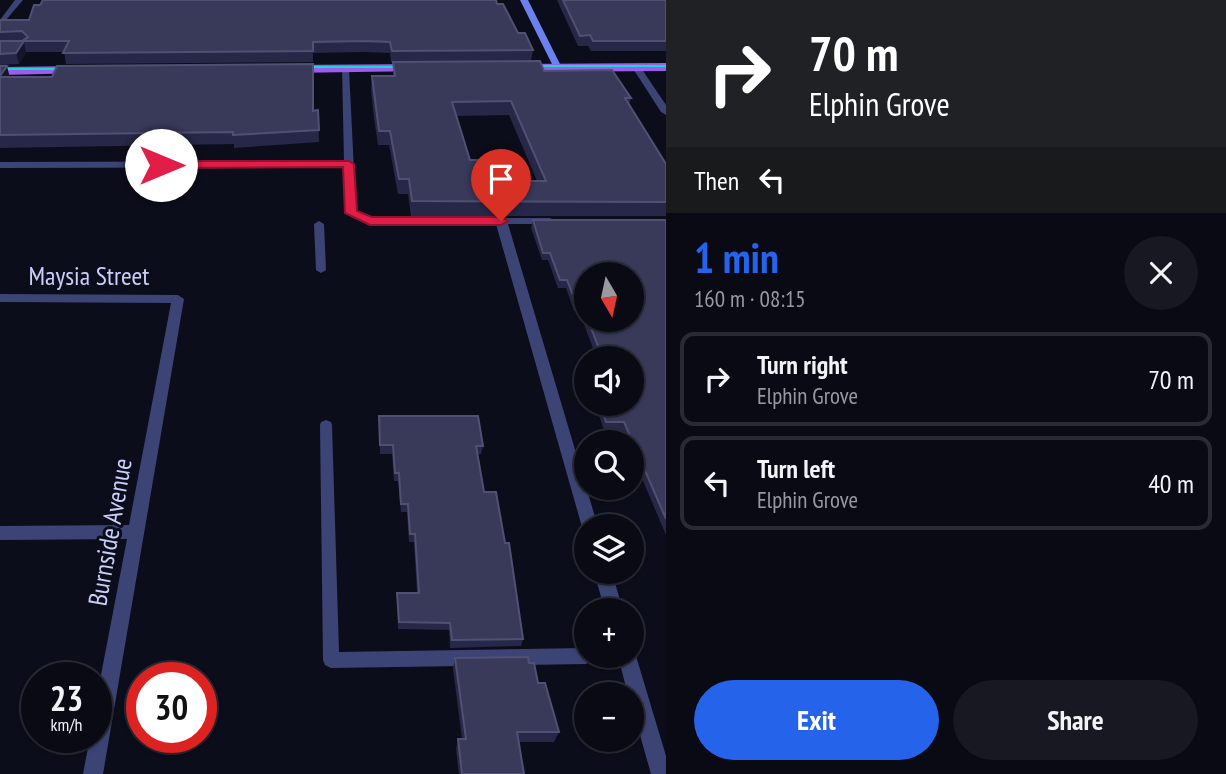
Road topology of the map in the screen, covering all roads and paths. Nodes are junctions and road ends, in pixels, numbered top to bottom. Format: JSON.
{"nodes":[{"id":1,"x":19,"y":0,"type":"edge"},
{"id":2,"x":524,"y":0,"type":"edge"},
{"id":3,"x":0,"y":25,"type":"edge"},
{"id":4,"x":636,"y":67,"type":"junction"},
{"id":5,"x":666,"y":67,"type":"edge"},
{"id":6,"x":438,"y":68,"type":"edge"},
{"id":7,"x":505,"y":68,"type":"edge"},
{"id":8,"x":558,"y":68,"type":"junction"},
{"id":9,"x":276,"y":69,"type":"edge"},
{"id":10,"x":345,"y":69,"type":"junction"},
{"id":11,"x":97,"y":70,"type":"edge"},
{"id":12,"x":0,"y":71,"type":"edge"},
{"id":13,"x":666,"y":112,"type":"edge"},
{"id":14,"x":349,"y":164,"type":"junction"},
{"id":15,"x":0,"y":165,"type":"edge"},
{"id":16,"x":501,"y":221,"type":"junction"},
{"id":17,"x":556,"y":221,"type":"edge"},
{"id":18,"x":319,"y":224,"type":"dead end"},
{"id":19,"x":321,"y":271,"type":"dead end"},
{"id":20,"x":0,"y":298,"type":"edge"},
{"id":21,"x":178,"y":299,"type":"joint"},
{"id":22,"x":326,"y":425,"type":"dead end"},
{"id":23,"x":586,"y":514,"type":"edge"},
{"id":24,"x":135,"y":532,"type":"junction"},
{"id":25,"x":0,"y":533,"type":"edge"},
{"id":26,"x":574,"y":656,"type":"edge"},
{"id":27,"x":630,"y":668,"type":"edge"},
{"id":28,"x":93,"y":774,"type":"edge"},
{"id":29,"x":661,"y":774,"type":"edge"}],
"edges":[{"from":1,"to":3,"type":"street"},
{"from":2,"to":8,"type":"street"},
{"from":4,"to":5,"type":"main road"},
{"from":4,"to":8,"type":"main road"},
{"from":4,"to":13,"type":"street"},
{"from":6,"to":10,"type":"main road"},
{"from":7,"to":8,"type":"main road"},
{"from":9,"to":10,"type":"main road"},
{"from":10,"to":14,"type":"street"},
{"from":11,"to":12,"type":"main road"},
{"from":14,"to":15,"type":"street"},
{"from":14,"to":16,"type":"street"},
{"from":16,"to":17,"type":"street"},
{"from":16,"to":23,"type":"street"},
{"from":18,"to":19,"type":"lane"},
{"from":20,"to":21,"type":"street","name":"Maysia Street"},
{"from":21,"to":24,"type":"street","name":"Burnside Avenue"},
{"from":22,"to":26,"type":"lane"},
{"from":24,"to":25,"type":"street"},
{"from":24,"to":28,"type":"street","name":"Burnside Avenue"},
{"from":27,"to":29,"type":"street"}]}
